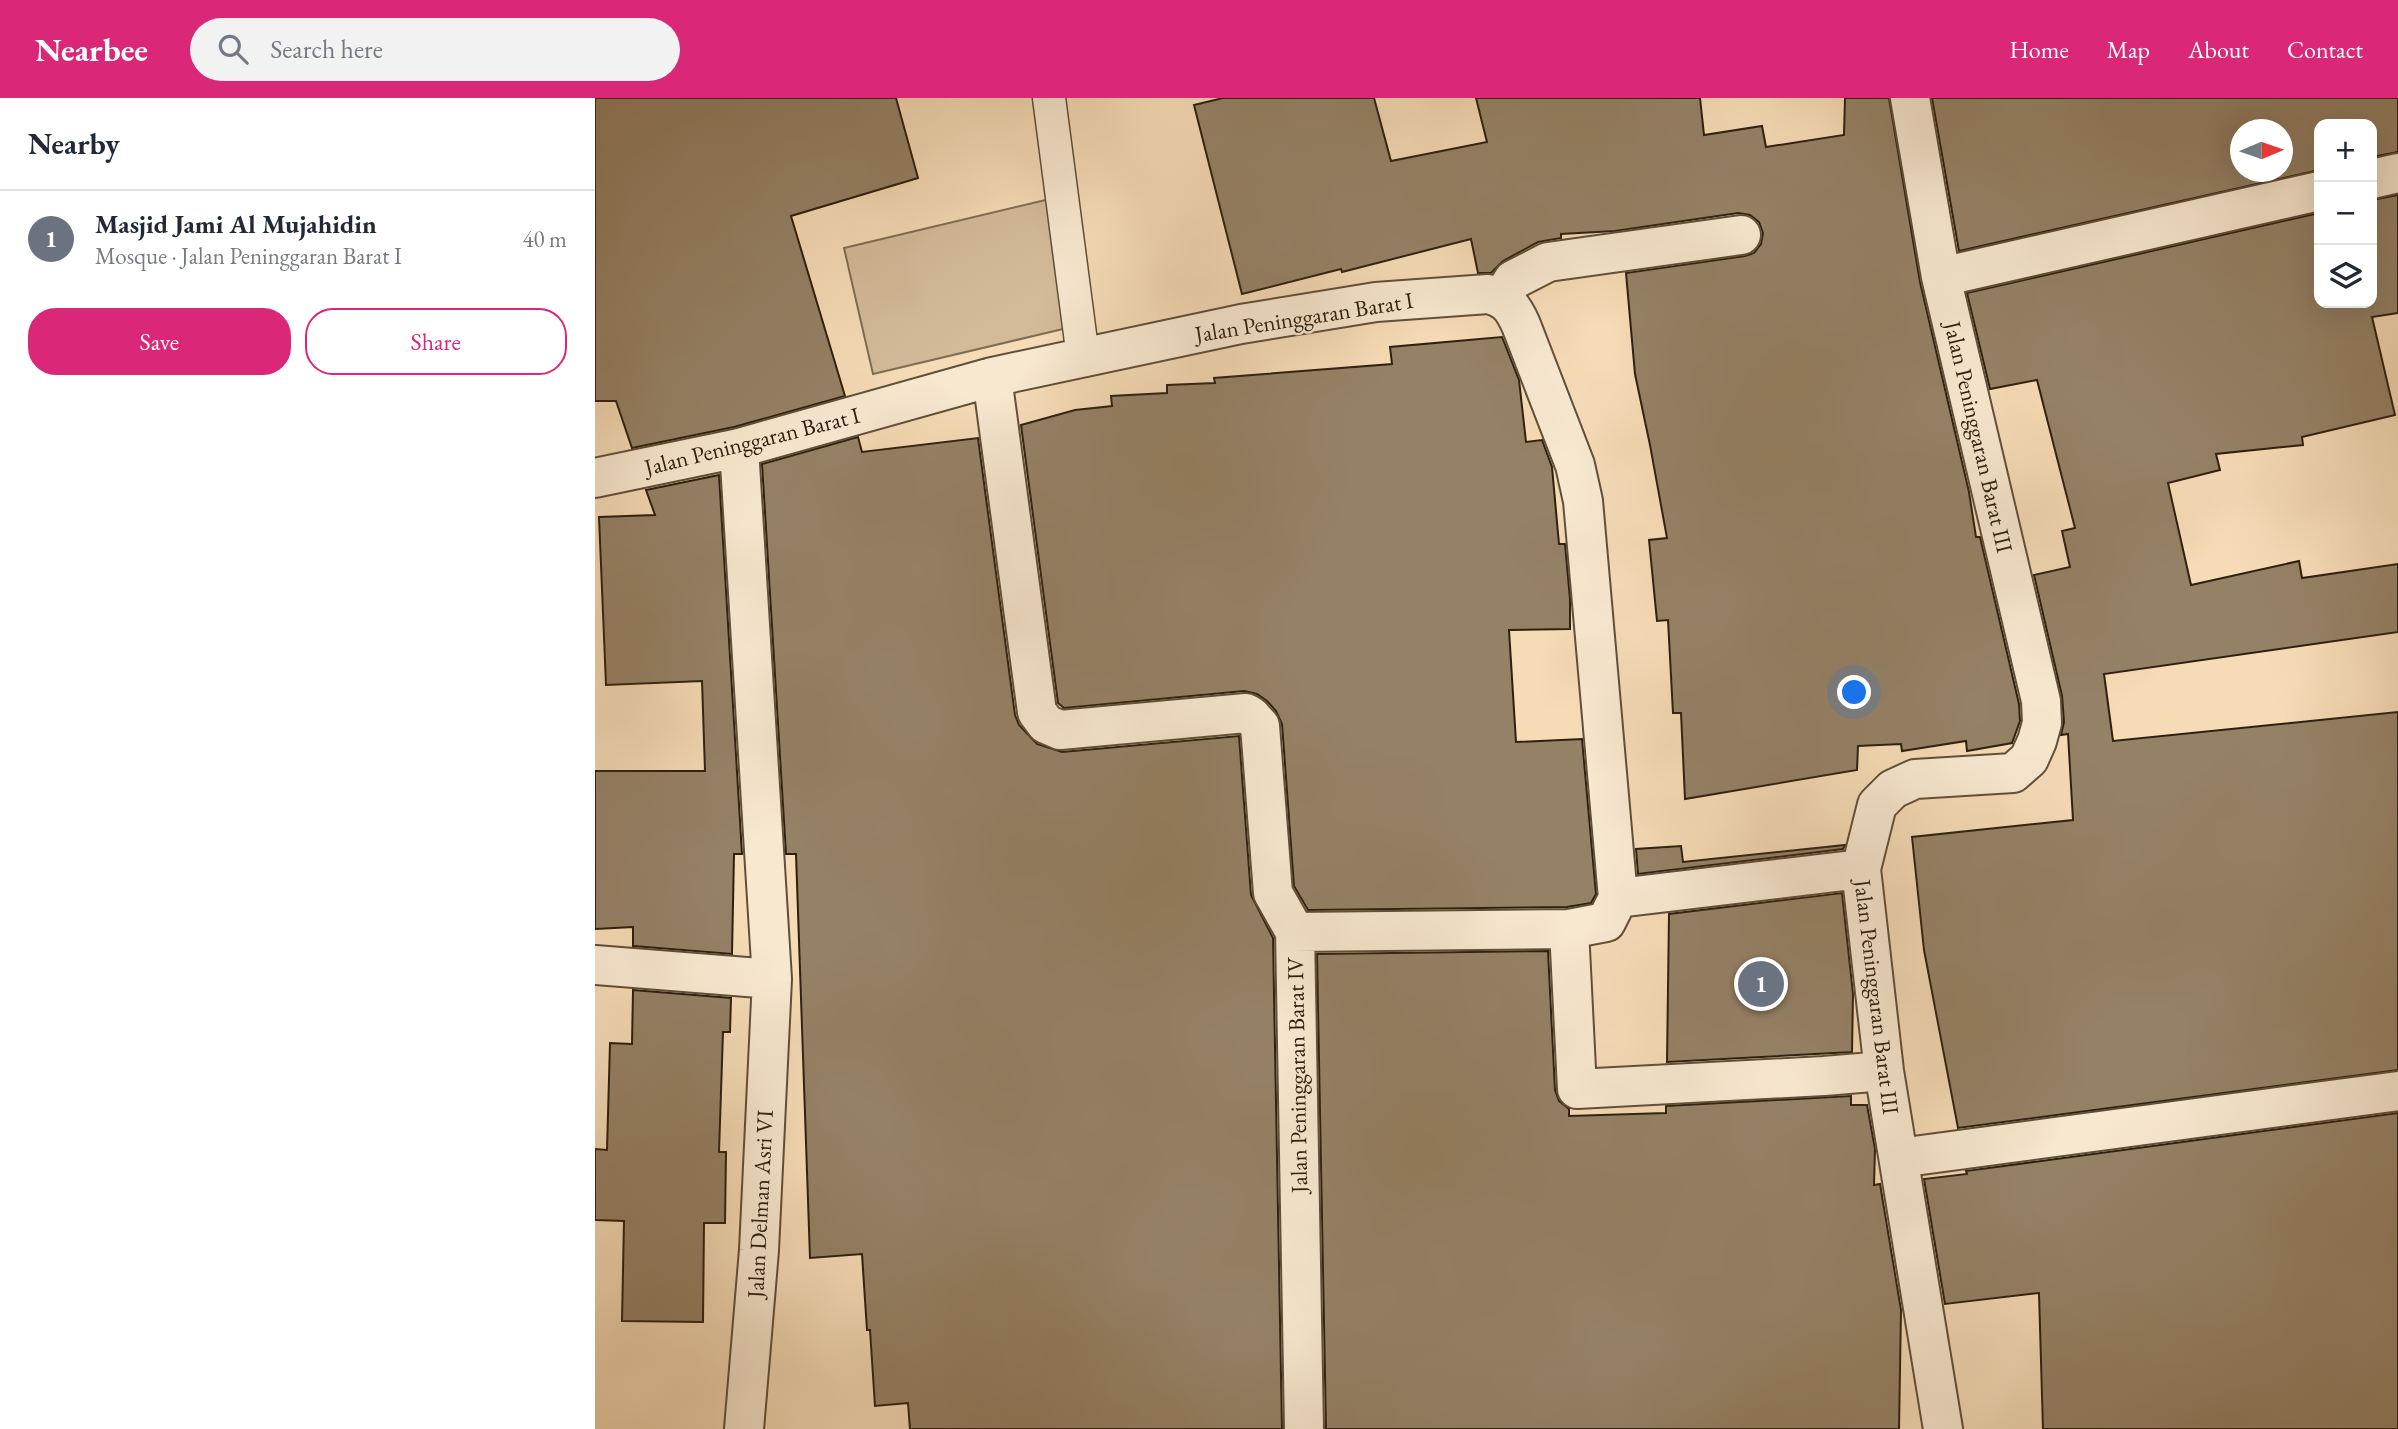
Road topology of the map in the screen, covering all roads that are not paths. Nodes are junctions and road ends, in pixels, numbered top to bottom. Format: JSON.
{"nodes":[{"id":1,"x":1049,"y":98,"type":"edge"},
{"id":2,"x":1910,"y":98,"type":"edge"},
{"id":3,"x":2398,"y":173,"type":"edge"},
{"id":4,"x":2377,"y":178,"type":"edge"},
{"id":5,"x":2314,"y":192,"type":"edge"},
{"id":6,"x":1741,"y":235,"type":"dead end"},
{"id":7,"x":1941,"y":277,"type":"junction"},
{"id":8,"x":1502,"y":298,"type":"junction"},
{"id":9,"x":1083,"y":357,"type":"junction"},
{"id":10,"x":992,"y":377,"type":"junction"},
{"id":11,"x":739,"y":448,"type":"junction"},
{"id":12,"x":595,"y":478,"type":"edge"},
{"id":13,"x":1861,"y":869,"type":"junction"},
{"id":14,"x":1618,"y":898,"type":"junction"},
{"id":15,"x":1569,"y":929,"type":"junction"},
{"id":16,"x":1295,"y":932,"type":"junction"},
{"id":17,"x":595,"y":965,"type":"edge"},
{"id":18,"x":772,"y":979,"type":"junction"},
{"id":19,"x":1884,"y":1071,"type":"junction"},
{"id":20,"x":2398,"y":1091,"type":"edge"},
{"id":21,"x":1899,"y":1158,"type":"junction"},
{"id":22,"x":744,"y":1429,"type":"edge"},
{"id":23,"x":1304,"y":1429,"type":"edge"},
{"id":24,"x":1943,"y":1429,"type":"edge"}],
"edges":[{"from":1,"to":9,"type":"lane"},
{"from":2,"to":7,"type":"street","name":"Jalan Peninggaran Barat III"},
{"from":3,"to":4,"type":"street"},
{"from":5,"to":7,"type":"street"},
{"from":6,"to":8,"type":"street"},
{"from":7,"to":13,"type":"street","name":"Jalan Peninggaran Barat III"},
{"from":8,"to":9,"type":"street","name":"Jalan Peninggaran Barat I"},
{"from":8,"to":14,"type":"street"},
{"from":9,"to":10,"type":"street","name":"Jalan Peninggaran Barat I"},
{"from":10,"to":11,"type":"street","name":"Jalan Peninggaran Barat I"},
{"from":10,"to":16,"type":"street"},
{"from":11,"to":12,"type":"street","name":"Jalan Peninggaran Barat I"},
{"from":11,"to":18,"type":"street","name":"Jalan Delman Asri VI"},
{"from":13,"to":14,"type":"street"},
{"from":13,"to":19,"type":"street","name":"Jalan Peninggaran Barat III"},
{"from":14,"to":15,"type":"street","name":"Jalan Peninggaran Barat IV"},
{"from":15,"to":16,"type":"street","name":"Jalan Peninggaran Barat IV"},
{"from":15,"to":19,"type":"street"},
{"from":16,"to":23,"type":"street","name":"Jalan Peninggaran Barat IV"},
{"from":17,"to":18,"type":"street"},
{"from":18,"to":22,"type":"street","name":"Jalan Delman Asri VI"},
{"from":19,"to":21,"type":"street","name":"Jalan Peninggaran Barat III"},
{"from":20,"to":21,"type":"street"},
{"from":21,"to":24,"type":"street","name":"Jalan Peninggaran Barat III"}]}
